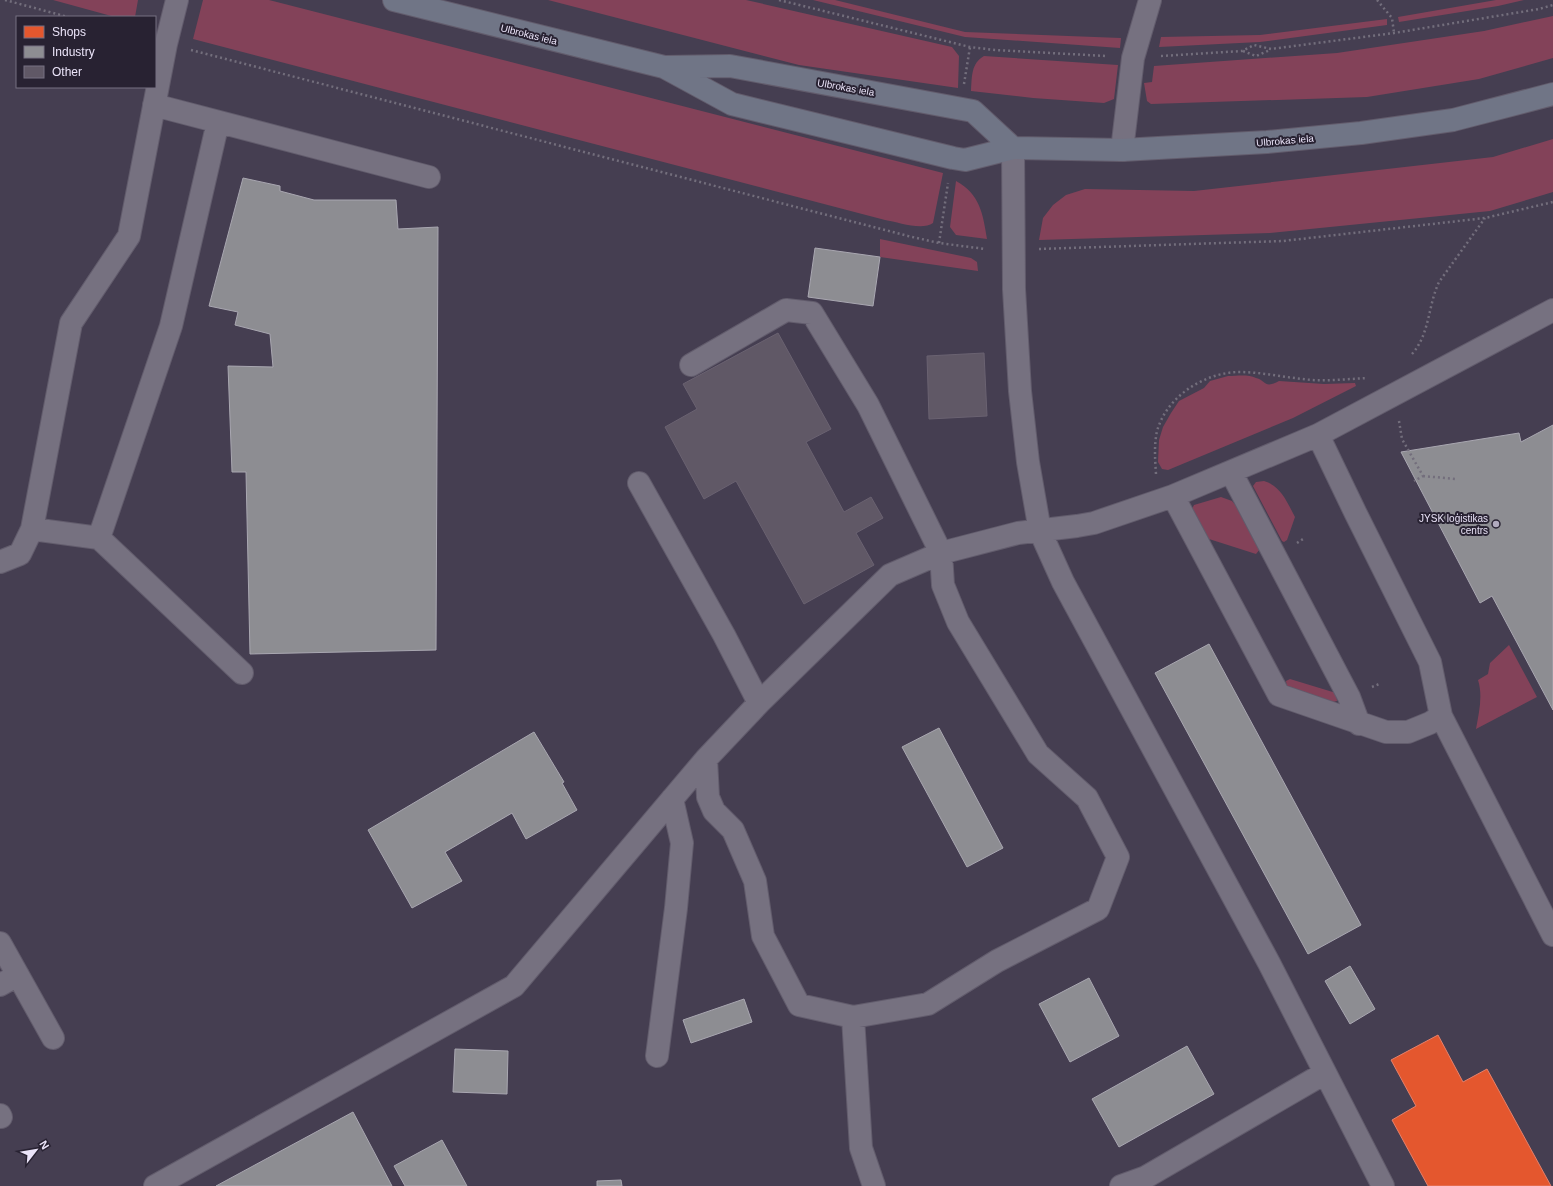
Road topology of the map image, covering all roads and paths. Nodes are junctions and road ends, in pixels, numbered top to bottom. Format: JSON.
{"nodes":[{"id":1,"x":5,"y":0,"type":"edge"},
{"id":2,"x":177,"y":0,"type":"edge"},
{"id":3,"x":394,"y":0,"type":"edge"},
{"id":4,"x":1150,"y":0,"type":"edge"},
{"id":5,"x":1377,"y":0,"type":"edge"},
{"id":6,"x":64,"y":16,"type":"edge"},
{"id":7,"x":1394,"y":33,"type":"dead end"},
{"id":8,"x":166,"y":44,"type":"junction"},
{"id":9,"x":970,"y":46,"type":"dead end"},
{"id":10,"x":1271,"y":49,"type":"dead end"},
{"id":11,"x":1242,"y":51,"type":"dead end"},
{"id":12,"x":664,"y":67,"type":"junction"},
{"id":13,"x":964,"y":89,"type":"dead end"},
{"id":14,"x":1553,"y":94,"type":"edge"},
{"id":15,"x":154,"y":105,"type":"junction"},
{"id":16,"x":218,"y":122,"type":"junction"},
{"id":17,"x":1013,"y":148,"type":"junction"},
{"id":18,"x":1122,"y":150,"type":"junction"},
{"id":19,"x":429,"y":177,"type":"dead end"},
{"id":20,"x":949,"y":177,"type":"dead end"},
{"id":21,"x":1553,"y":202,"type":"edge"},
{"id":22,"x":1485,"y":218,"type":"junction"},
{"id":23,"x":939,"y":243,"type":"junction"},
{"id":24,"x":985,"y":249,"type":"dead end"},
{"id":25,"x":1037,"y":249,"type":"dead end"},
{"id":26,"x":1553,"y":310,"type":"edge"},
{"id":27,"x":1408,"y":357,"type":"dead end"},
{"id":28,"x":691,"y":365,"type":"dead end"},
{"id":29,"x":1390,"y":397,"type":"junction"},
{"id":30,"x":1318,"y":435,"type":"junction"},
{"id":31,"x":1231,"y":472,"type":"junction"},
{"id":32,"x":1423,"y":476,"type":"junction"},
{"id":33,"x":1157,"y":478,"type":"dead end"},
{"id":34,"x":1456,"y":479,"type":"dead end"},
{"id":35,"x":1414,"y":481,"type":"dead end"},
{"id":36,"x":639,"y":483,"type":"dead end"},
{"id":37,"x":1173,"y":496,"type":"junction"},
{"id":38,"x":32,"y":529,"type":"junction"},
{"id":39,"x":1040,"y":531,"type":"junction"},
{"id":40,"x":99,"y":538,"type":"junction"},
{"id":41,"x":942,"y":553,"type":"junction"},
{"id":42,"x":0,"y":562,"type":"edge"},
{"id":43,"x":242,"y":673,"type":"dead end"},
{"id":44,"x":759,"y":703,"type":"junction"},
{"id":45,"x":1441,"y":716,"type":"junction"},
{"id":46,"x":1359,"y":724,"type":"junction"},
{"id":47,"x":706,"y":759,"type":"junction"},
{"id":48,"x":672,"y":799,"type":"junction"},
{"id":49,"x":1553,"y":935,"type":"edge"},
{"id":50,"x":0,"y":943,"type":"edge"},
{"id":51,"x":9,"y":980,"type":"edge"},
{"id":52,"x":853,"y":1017,"type":"junction"},
{"id":53,"x":53,"y":1038,"type":"dead end"},
{"id":54,"x":657,"y":1056,"type":"dead end"},
{"id":55,"x":1325,"y":1073,"type":"junction"},
{"id":56,"x":1381,"y":1185,"type":"edge"},
{"id":57,"x":155,"y":1186,"type":"edge"},
{"id":58,"x":874,"y":1186,"type":"edge"},
{"id":59,"x":1120,"y":1186,"type":"edge"}],
"edges":[{"from":1,"to":6,"type":"path"},
{"from":2,"to":8,"type":"street"},
{"from":3,"to":12,"type":"main road","name":"Ulbrokas iela"},
{"from":4,"to":18,"type":"street"},
{"from":5,"to":7,"type":"path"},
{"from":8,"to":15,"type":"street"},
{"from":8,"to":23,"type":"path"},
{"from":9,"to":13,"type":"path"},
{"from":10,"to":11,"type":"path"},
{"from":12,"to":17,"type":"main road","name":"Ulbrokas iela"},
{"from":12,"to":17,"type":"main road","name":"Ulbrokas iela"},
{"from":14,"to":18,"type":"main road","name":"Ulbrokas iela"},
{"from":15,"to":16,"type":"street"},
{"from":15,"to":38,"type":"street"},
{"from":16,"to":19,"type":"street"},
{"from":16,"to":40,"type":"street"},
{"from":17,"to":18,"type":"main road","name":"Ulbrokas iela"},
{"from":17,"to":39,"type":"street"},
{"from":20,"to":23,"type":"path"},
{"from":21,"to":22,"type":"path"},
{"from":22,"to":25,"type":"path"},
{"from":22,"to":27,"type":"path"},
{"from":23,"to":24,"type":"path"},
{"from":26,"to":29,"type":"street"},
{"from":28,"to":41,"type":"street"},
{"from":29,"to":30,"type":"street"},
{"from":29,"to":32,"type":"path"},
{"from":29,"to":33,"type":"path"},
{"from":30,"to":31,"type":"street"},
{"from":30,"to":45,"type":"street"},
{"from":31,"to":37,"type":"street"},
{"from":31,"to":46,"type":"street"},
{"from":32,"to":34,"type":"path"},
{"from":32,"to":35,"type":"path"},
{"from":36,"to":44,"type":"street"},
{"from":37,"to":39,"type":"street"},
{"from":37,"to":46,"type":"street"},
{"from":38,"to":40,"type":"street"},
{"from":38,"to":42,"type":"street"},
{"from":39,"to":41,"type":"street"},
{"from":39,"to":55,"type":"street"},
{"from":40,"to":43,"type":"street"},
{"from":41,"to":44,"type":"street"},
{"from":41,"to":52,"type":"street"},
{"from":44,"to":47,"type":"street"},
{"from":45,"to":46,"type":"street"},
{"from":45,"to":49,"type":"street"},
{"from":47,"to":48,"type":"street"},
{"from":47,"to":52,"type":"street"},
{"from":48,"to":54,"type":"street"},
{"from":48,"to":57,"type":"street"},
{"from":50,"to":51,"type":"street"},
{"from":51,"to":53,"type":"street"},
{"from":52,"to":58,"type":"street"},
{"from":55,"to":56,"type":"street"},
{"from":55,"to":59,"type":"street"}]}
